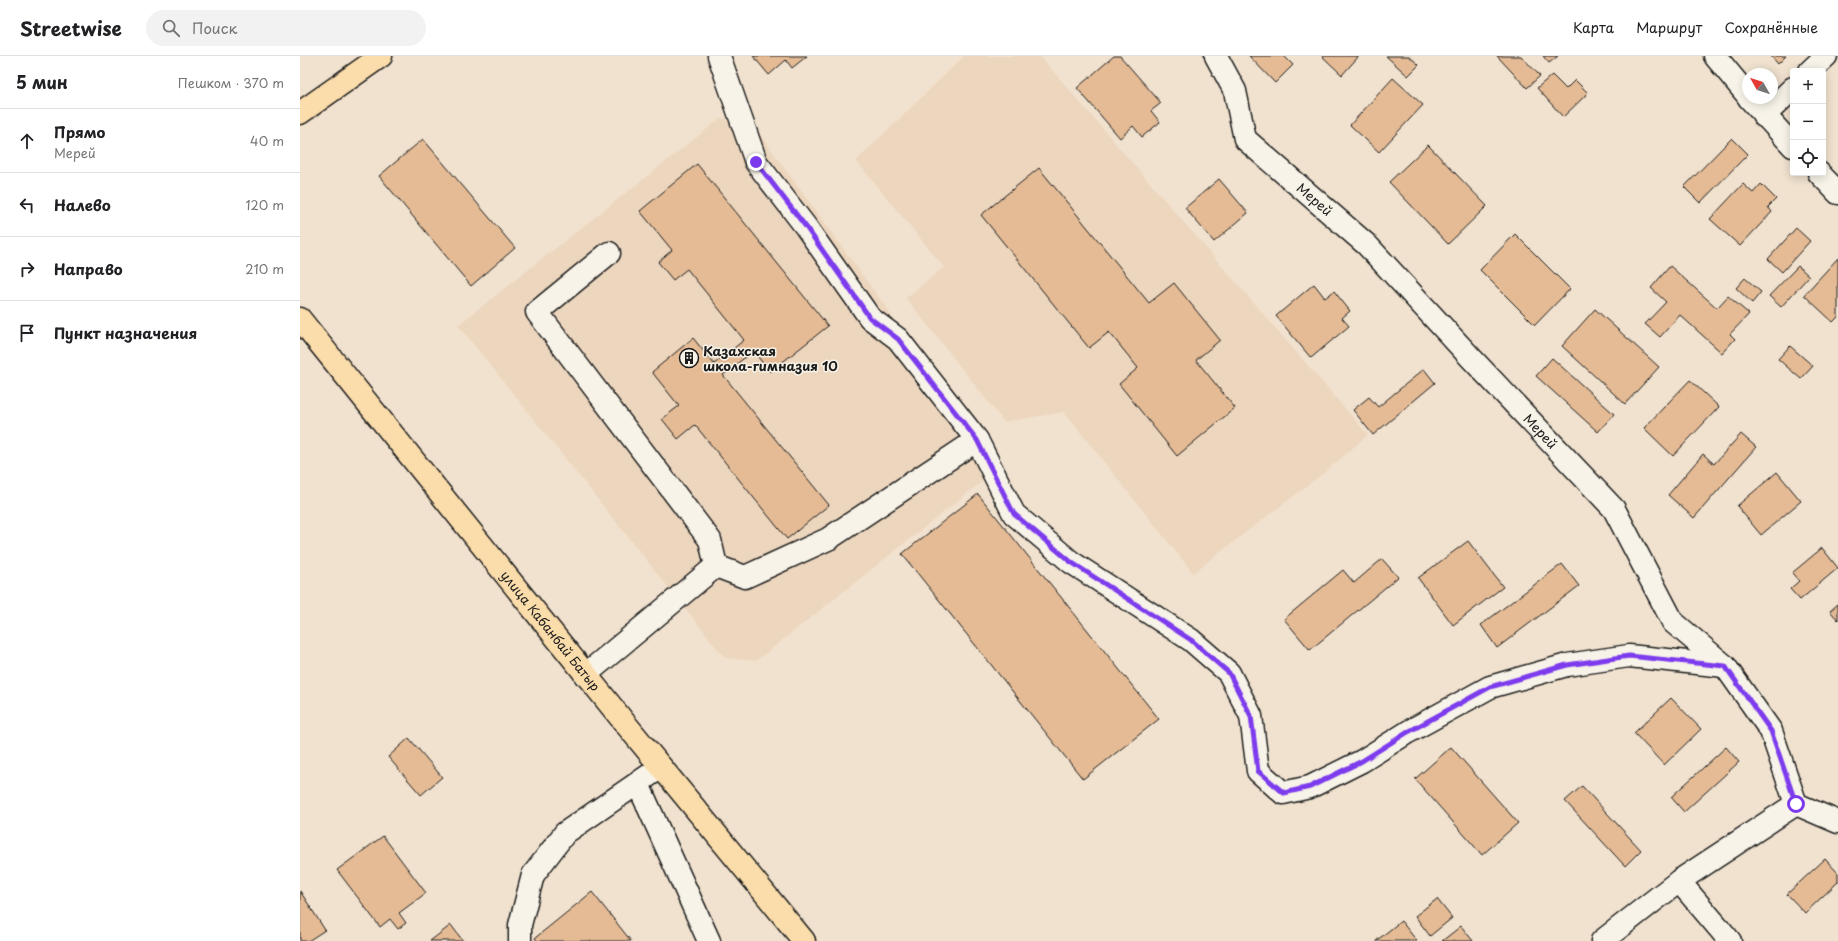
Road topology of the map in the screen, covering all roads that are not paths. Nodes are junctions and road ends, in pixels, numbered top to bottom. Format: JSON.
{"nodes":[{"id":1,"x":381,"y":56,"type":"edge"},
{"id":2,"x":719,"y":56,"type":"edge"},
{"id":3,"x":1216,"y":56,"type":"edge"},
{"id":4,"x":1715,"y":56,"type":"edge"},
{"id":5,"x":1826,"y":56,"type":"edge"},
{"id":6,"x":1813,"y":68,"type":"edge"},
{"id":7,"x":1742,"y":89,"type":"edge"},
{"id":8,"x":1790,"y":91,"type":"edge"},
{"id":9,"x":1755,"y":104,"type":"edge"},
{"id":10,"x":300,"y":113,"type":"edge"},
{"id":11,"x":1764,"y":116,"type":"junction"},
{"id":12,"x":1790,"y":143,"type":"edge"},
{"id":13,"x":1821,"y":176,"type":"edge"},
{"id":14,"x":1838,"y":193,"type":"edge"},
{"id":15,"x":609,"y":253,"type":"dead end"},
{"id":16,"x":300,"y":319,"type":"edge"},
{"id":17,"x":977,"y":440,"type":"junction"},
{"id":18,"x":716,"y":566,"type":"junction"},
{"id":19,"x":1725,"y":666,"type":"junction"},
{"id":20,"x":586,"y":675,"type":"junction"},
{"id":21,"x":661,"y":767,"type":"junction"},
{"id":22,"x":638,"y":784,"type":"junction"},
{"id":23,"x":1796,"y":804,"type":"junction"},
{"id":24,"x":1838,"y":822,"type":"edge"},
{"id":25,"x":1679,"y":881,"type":"junction"},
{"id":26,"x":520,"y":941,"type":"edge"},
{"id":27,"x":709,"y":941,"type":"edge"},
{"id":28,"x":804,"y":941,"type":"edge"},
{"id":29,"x":1602,"y":941,"type":"edge"},
{"id":30,"x":1730,"y":941,"type":"edge"}],
"edges":[{"from":1,"to":10,"type":"main road"},
{"from":2,"to":17,"type":"street"},
{"from":3,"to":19,"type":"street","name":"Мерей"},
{"from":4,"to":7,"type":"street"},
{"from":5,"to":6,"type":"street"},
{"from":8,"to":11,"type":"street"},
{"from":9,"to":11,"type":"street"},
{"from":11,"to":12,"type":"street"},
{"from":13,"to":14,"type":"street"},
{"from":15,"to":18,"type":"street"},
{"from":16,"to":20,"type":"main road","name":"улица Кабанбай Батыр"},
{"from":17,"to":18,"type":"street"},
{"from":17,"to":19,"type":"street"},
{"from":18,"to":20,"type":"street"},
{"from":19,"to":23,"type":"street","name":"Мерей"},
{"from":20,"to":21,"type":"main road","name":"улица Кабанбай Батыр"},
{"from":21,"to":22,"type":"street"},
{"from":21,"to":28,"type":"main road","name":"улица Кабанбай Батыр"},
{"from":22,"to":26,"type":"street"},
{"from":22,"to":27,"type":"street"},
{"from":23,"to":24,"type":"street"},
{"from":23,"to":25,"type":"street"},
{"from":25,"to":29,"type":"street"},
{"from":25,"to":30,"type":"street"}]}
